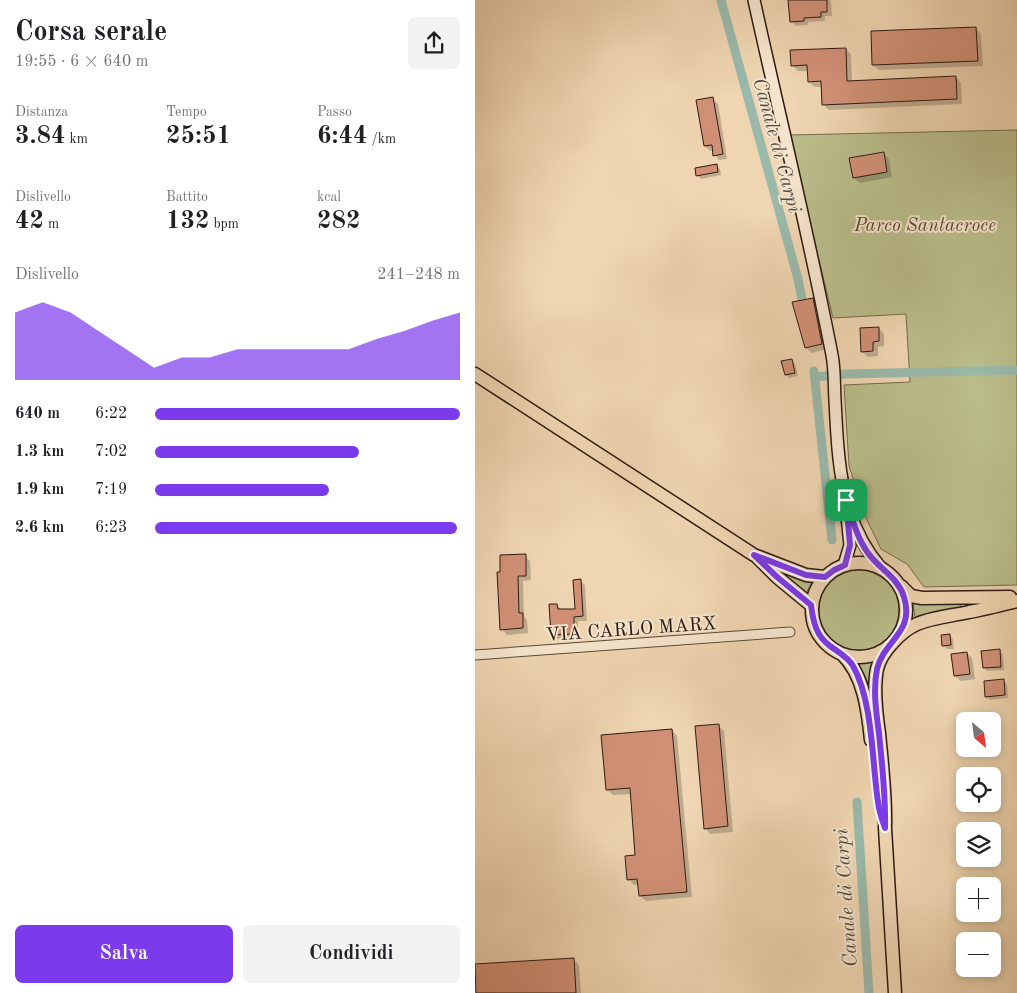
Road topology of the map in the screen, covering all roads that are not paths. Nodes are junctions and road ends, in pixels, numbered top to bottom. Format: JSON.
{"nodes":[{"id":1,"x":753,"y":0,"type":"edge"},
{"id":2,"x":475,"y":374,"type":"edge"},
{"id":3,"x":846,"y":500,"type":"junction"},
{"id":4,"x":754,"y":555,"type":"junction"},
{"id":5,"x":845,"y":565,"type":"junction"},
{"id":6,"x":881,"y":568,"type":"junction"},
{"id":7,"x":825,"y":577,"type":"junction"},
{"id":8,"x":897,"y":582,"type":"junction"},
{"id":9,"x":1017,"y":599,"type":"edge"},
{"id":10,"x":811,"y":605,"type":"junction"},
{"id":11,"x":790,"y":632,"type":"dead end"},
{"id":12,"x":896,"y":639,"type":"junction"},
{"id":13,"x":841,"y":653,"type":"junction"},
{"id":14,"x":475,"y":655,"type":"edge"},
{"id":15,"x":885,"y":828,"type":"junction"},
{"id":16,"x":895,"y":993,"type":"edge"}],
"edges":[{"from":1,"to":3,"type":"main road"},
{"from":2,"to":4,"type":"main road"},
{"from":3,"to":5,"type":"main road"},
{"from":3,"to":6,"type":"main road"},
{"from":4,"to":7,"type":"main road"},
{"from":4,"to":10,"type":"main road"},
{"from":5,"to":6,"type":"main road"},
{"from":5,"to":7,"type":"main road"},
{"from":6,"to":8,"type":"main road"},
{"from":7,"to":10,"type":"main road"},
{"from":8,"to":9,"type":"main road"},
{"from":8,"to":12,"type":"main road"},
{"from":9,"to":12,"type":"main road"},
{"from":10,"to":13,"type":"main road"},
{"from":11,"to":14,"type":"street","name":"VIA CARLO MARX"},
{"from":12,"to":13,"type":"main road"},
{"from":12,"to":15,"type":"main road"},
{"from":13,"to":15,"type":"main road"},
{"from":15,"to":16,"type":"main road"}]}
